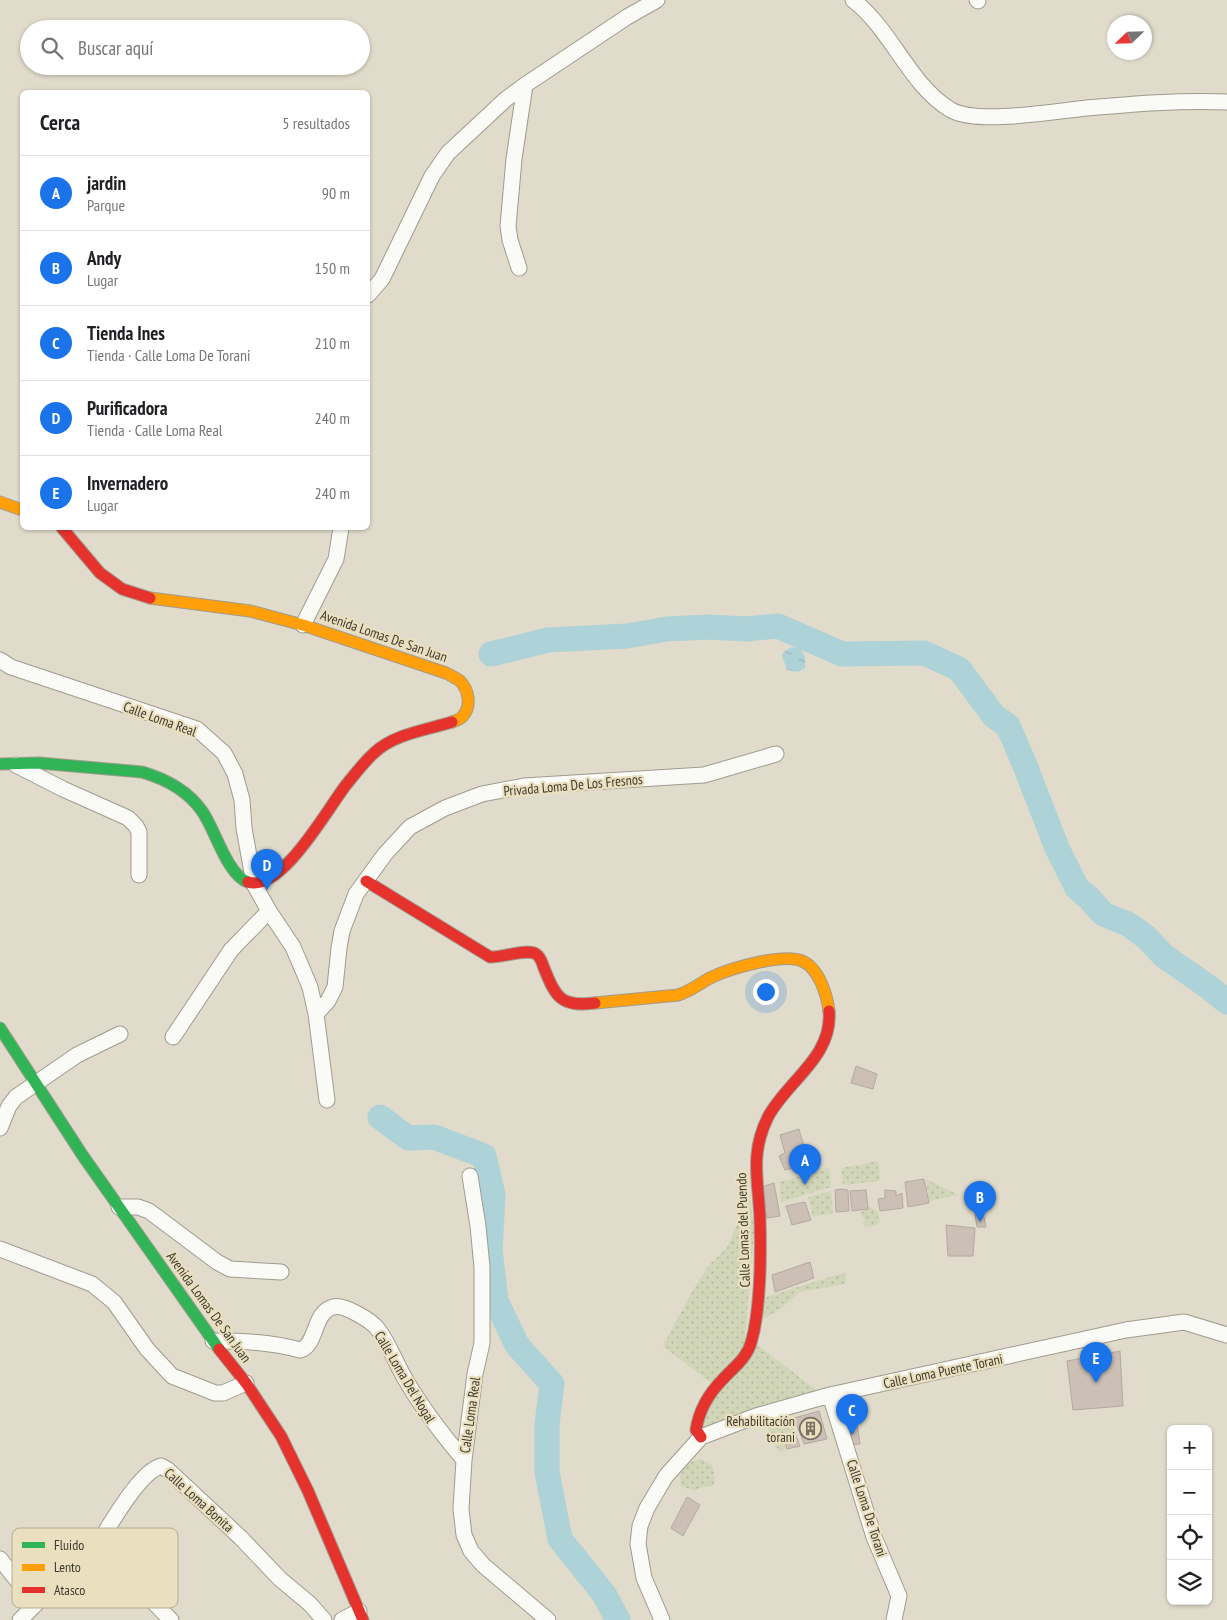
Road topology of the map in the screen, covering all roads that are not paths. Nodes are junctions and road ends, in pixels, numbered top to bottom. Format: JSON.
{"nodes":[{"id":1,"x":657,"y":0,"type":"edge"},
{"id":2,"x":853,"y":0,"type":"edge"},
{"id":3,"x":525,"y":85,"type":"junction"},
{"id":4,"x":1227,"y":102,"type":"edge"},
{"id":5,"x":519,"y":268,"type":"dead end"},
{"id":6,"x":370,"y":293,"type":"edge"},
{"id":7,"x":0,"y":502,"type":"edge"},
{"id":8,"x":20,"y":509,"type":"edge"},
{"id":9,"x":64,"y":530,"type":"edge"},
{"id":10,"x":341,"y":530,"type":"edge"},
{"id":11,"x":303,"y":625,"type":"junction"},
{"id":12,"x":0,"y":660,"type":"edge"},
{"id":13,"x":776,"y":754,"type":"dead end"},
{"id":14,"x":6,"y":763,"type":"edge"},
{"id":15,"x":139,"y":875,"type":"dead end"},
{"id":16,"x":366,"y":881,"type":"junction"},
{"id":17,"x":254,"y":884,"type":"junction"},
{"id":18,"x":269,"y":911,"type":"junction"},
{"id":19,"x":316,"y":1014,"type":"junction"},
{"id":20,"x":0,"y":1028,"type":"edge"},
{"id":21,"x":120,"y":1034,"type":"dead end"},
{"id":22,"x":173,"y":1037,"type":"dead end"},
{"id":23,"x":36,"y":1083,"type":"junction"},
{"id":24,"x":327,"y":1100,"type":"dead end"},
{"id":25,"x":0,"y":1128,"type":"edge"},
{"id":26,"x":470,"y":1176,"type":"dead end"},
{"id":27,"x":119,"y":1207,"type":"junction"},
{"id":28,"x":0,"y":1249,"type":"edge"},
{"id":29,"x":281,"y":1272,"type":"dead end"},
{"id":30,"x":1227,"y":1335,"type":"edge"},
{"id":31,"x":213,"y":1341,"type":"junction"},
{"id":32,"x":246,"y":1383,"type":"junction"},
{"id":33,"x":830,"y":1395,"type":"junction"},
{"id":34,"x":700,"y":1437,"type":"junction"},
{"id":35,"x":464,"y":1460,"type":"junction"},
{"id":36,"x":107,"y":1528,"type":"edge"},
{"id":37,"x":0,"y":1559,"type":"edge"},
{"id":38,"x":12,"y":1574,"type":"edge"},
{"id":39,"x":32,"y":1608,"type":"edge"},
{"id":40,"x":159,"y":1608,"type":"edge"},
{"id":41,"x":361,"y":1615,"type":"edge"},
{"id":42,"x":20,"y":1620,"type":"edge"},
{"id":43,"x":171,"y":1620,"type":"edge"},
{"id":44,"x":324,"y":1620,"type":"edge"},
{"id":45,"x":342,"y":1620,"type":"edge"},
{"id":46,"x":548,"y":1620,"type":"edge"},
{"id":47,"x":662,"y":1620,"type":"edge"},
{"id":48,"x":894,"y":1620,"type":"edge"}],
"edges":[{"from":1,"to":3,"type":"street"},
{"from":2,"to":4,"type":"street"},
{"from":3,"to":5,"type":"street"},
{"from":3,"to":6,"type":"street"},
{"from":7,"to":8,"type":"main road"},
{"from":9,"to":11,"type":"main road","name":"Avenida Lomas De San Juan"},
{"from":10,"to":11,"type":"street"},
{"from":11,"to":17,"type":"main road","name":"Avenida Lomas De San Juan"},
{"from":12,"to":17,"type":"street","name":"Calle Loma Real"},
{"from":13,"to":16,"type":"street","name":"Privada Loma De Los Fresnos"},
{"from":14,"to":15,"type":"street"},
{"from":14,"to":17,"type":"main road"},
{"from":16,"to":19,"type":"street","name":"Privada Loma De Los Fresnos"},
{"from":16,"to":34,"type":"main road","name":"Calle Lomas del Puendo"},
{"from":17,"to":18,"type":"street","name":"Calle Loma Real"},
{"from":18,"to":19,"type":"street","name":"Calle Loma Real"},
{"from":18,"to":22,"type":"street"},
{"from":19,"to":24,"type":"street","name":"Calle Loma Real"},
{"from":20,"to":23,"type":"main road","name":"Avenida Lomas De San Juan"},
{"from":21,"to":23,"type":"street"},
{"from":23,"to":25,"type":"street"},
{"from":23,"to":27,"type":"main road","name":"Avenida Lomas De San Juan"},
{"from":26,"to":35,"type":"street","name":"Calle Loma Real"},
{"from":27,"to":29,"type":"street"},
{"from":27,"to":31,"type":"main road","name":"Avenida Lomas De San Juan"},
{"from":28,"to":32,"type":"street"},
{"from":30,"to":33,"type":"street","name":"Calle Loma Puente Torani"},
{"from":31,"to":32,"type":"main road","name":"Avenida Lomas De San Juan"},
{"from":31,"to":35,"type":"street","name":"Calle Loma Del Nogal"},
{"from":32,"to":41,"type":"main road","name":"Avenida Lomas De San Juan"},
{"from":33,"to":34,"type":"street","name":"Calle Loma Puente Torani"},
{"from":33,"to":48,"type":"street","name":"Calle Loma De Torani"},
{"from":34,"to":47,"type":"street","name":"Calle Loma Puente Torani"},
{"from":35,"to":46,"type":"street","name":"Calle Loma Real"},
{"from":36,"to":44,"type":"street","name":"Calle Loma Bonita"},
{"from":37,"to":38,"type":"street"},
{"from":39,"to":42,"type":"street","name":"Calle Loma Bonita"},
{"from":40,"to":43,"type":"street"},
{"from":41,"to":45,"type":"street"}]}
